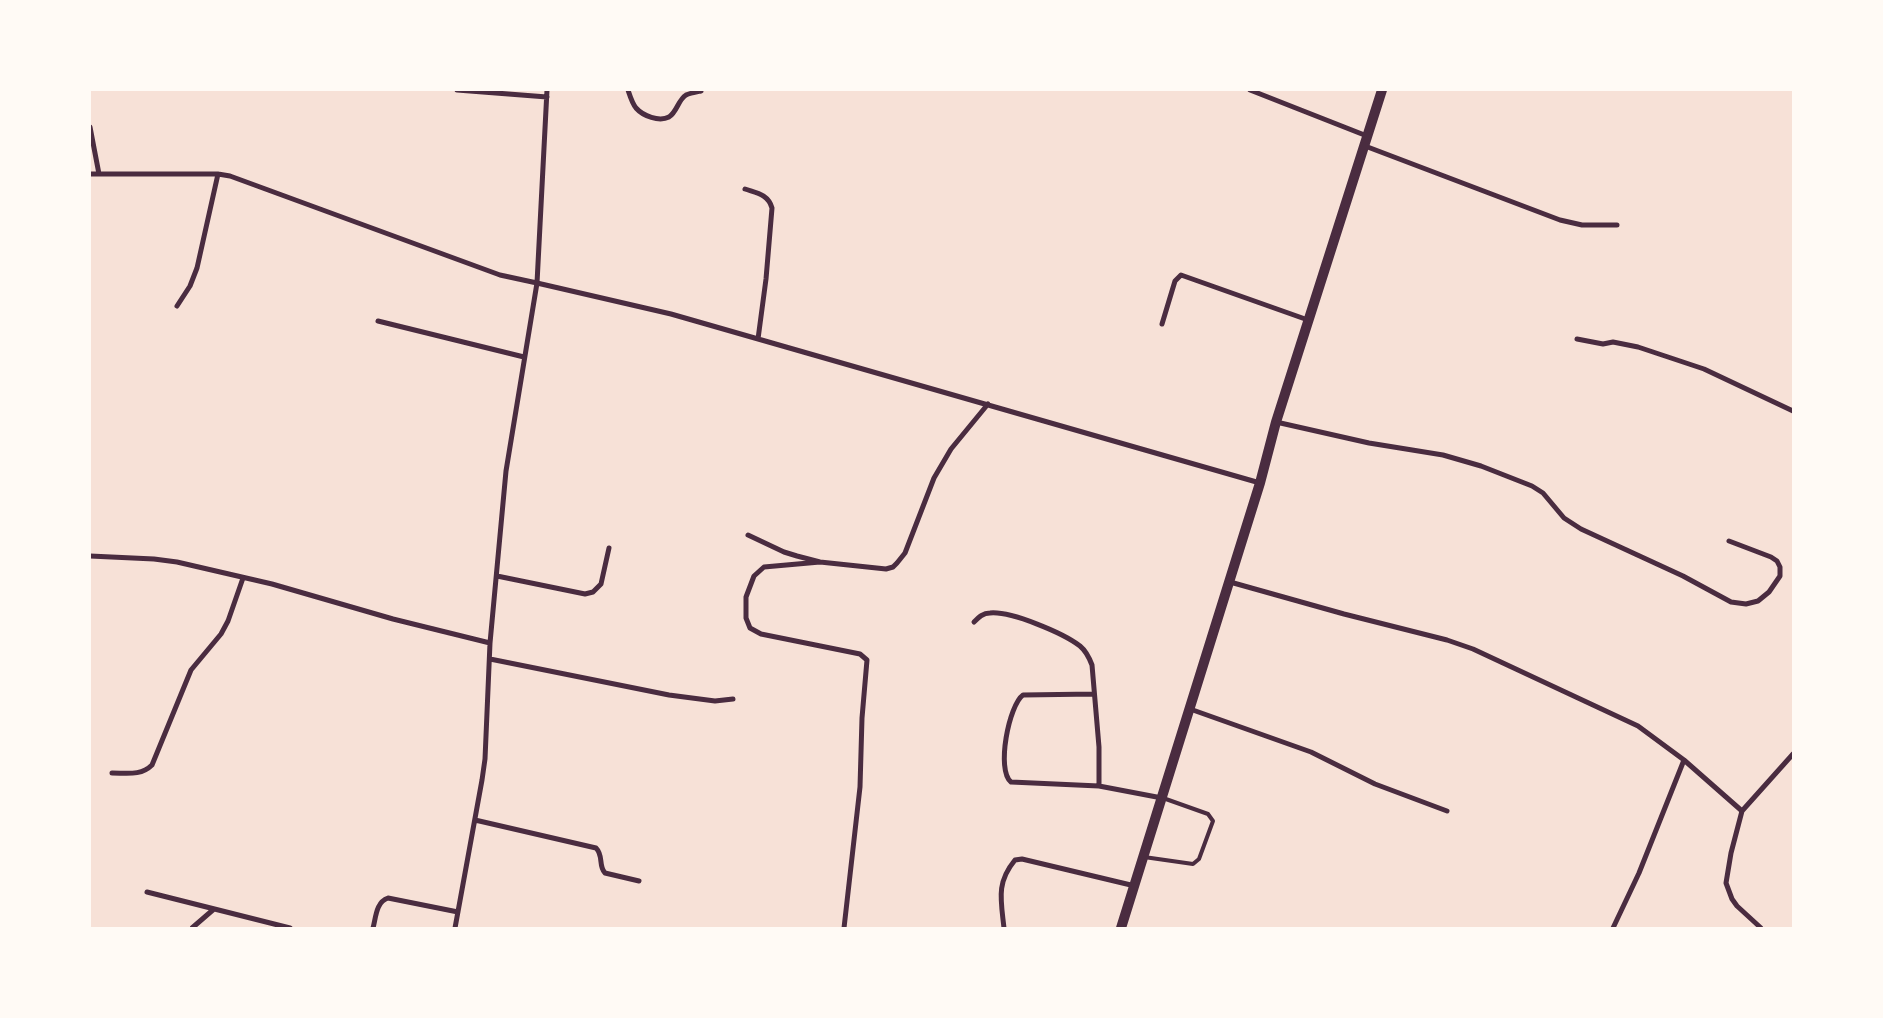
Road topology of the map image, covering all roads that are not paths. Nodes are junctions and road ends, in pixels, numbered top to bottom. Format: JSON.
{"nodes":[{"id":1,"x":457,"y":90,"type":"edge"},
{"id":2,"x":547,"y":90,"type":"edge"},
{"id":3,"x":628,"y":90,"type":"edge"},
{"id":4,"x":1250,"y":90,"type":"edge"},
{"id":5,"x":1382,"y":90,"type":"edge"},
{"id":6,"x":701,"y":91,"type":"edge"},
{"id":7,"x":547,"y":97,"type":"junction"},
{"id":8,"x":90,"y":127,"type":"edge"},
{"id":9,"x":1368,"y":136,"type":"junction"},
{"id":10,"x":1365,"y":146,"type":"junction"},
{"id":11,"x":90,"y":174,"type":"edge"},
{"id":12,"x":99,"y":174,"type":"junction"},
{"id":13,"x":218,"y":174,"type":"junction"},
{"id":14,"x":745,"y":189,"type":"dead end"},
{"id":15,"x":1617,"y":225,"type":"dead end"},
{"id":16,"x":537,"y":283,"type":"junction"},
{"id":17,"x":178,"y":306,"type":"dead end"},
{"id":18,"x":1309,"y":320,"type":"junction"},
{"id":19,"x":378,"y":321,"type":"dead end"},
{"id":20,"x":1162,"y":324,"type":"dead end"},
{"id":21,"x":758,"y":339,"type":"junction"},
{"id":22,"x":1578,"y":339,"type":"dead end"},
{"id":23,"x":524,"y":357,"type":"junction"},
{"id":24,"x":988,"y":404,"type":"junction"},
{"id":25,"x":1793,"y":411,"type":"edge"},
{"id":26,"x":1276,"y":422,"type":"junction"},
{"id":27,"x":1260,"y":483,"type":"junction"},
{"id":28,"x":748,"y":535,"type":"dead end"},
{"id":29,"x":1729,"y":541,"type":"dead end"},
{"id":30,"x":609,"y":548,"type":"dead end"},
{"id":31,"x":90,"y":556,"type":"edge"},
{"id":32,"x":820,"y":562,"type":"junction"},
{"id":33,"x":496,"y":576,"type":"junction"},
{"id":34,"x":243,"y":578,"type":"junction"},
{"id":35,"x":1229,"y":582,"type":"junction"},
{"id":36,"x":974,"y":622,"type":"dead end"},
{"id":37,"x":490,"y":643,"type":"junction"},
{"id":38,"x":490,"y":660,"type":"junction"},
{"id":39,"x":1094,"y":694,"type":"junction"},
{"id":40,"x":733,"y":699,"type":"dead end"},
{"id":41,"x":1190,"y":709,"type":"junction"},
{"id":42,"x":1793,"y":754,"type":"edge"},
{"id":43,"x":1684,"y":760,"type":"junction"},
{"id":44,"x":112,"y":773,"type":"dead end"},
{"id":45,"x":1099,"y":786,"type":"junction"},
{"id":46,"x":1162,"y":798,"type":"junction"},
{"id":47,"x":1447,"y":811,"type":"dead end"},
{"id":48,"x":1742,"y":811,"type":"junction"},
{"id":49,"x":475,"y":820,"type":"junction"},
{"id":50,"x":1144,"y":857,"type":"junction"},
{"id":51,"x":639,"y":881,"type":"dead end"},
{"id":52,"x":1135,"y":886,"type":"junction"},
{"id":53,"x":146,"y":892,"type":"dead end"},
{"id":54,"x":214,"y":909,"type":"junction"},
{"id":55,"x":458,"y":912,"type":"junction"},
{"id":56,"x":192,"y":928,"type":"edge"},
{"id":57,"x":290,"y":928,"type":"edge"},
{"id":58,"x":373,"y":928,"type":"edge"},
{"id":59,"x":455,"y":928,"type":"edge"},
{"id":60,"x":844,"y":928,"type":"edge"},
{"id":61,"x":1004,"y":928,"type":"edge"},
{"id":62,"x":1121,"y":928,"type":"edge"},
{"id":63,"x":1613,"y":928,"type":"edge"},
{"id":64,"x":1761,"y":928,"type":"edge"}],
"edges":[{"from":1,"to":7,"type":"street"},
{"from":2,"to":7,"type":"street"},
{"from":3,"to":6,"type":"street"},
{"from":4,"to":9,"type":"street"},
{"from":5,"to":9,"type":"main road"},
{"from":7,"to":16,"type":"street"},
{"from":8,"to":12,"type":"street"},
{"from":9,"to":10,"type":"main road"},
{"from":10,"to":15,"type":"street"},
{"from":10,"to":18,"type":"main road"},
{"from":11,"to":12,"type":"street"},
{"from":12,"to":13,"type":"street"},
{"from":13,"to":16,"type":"street"},
{"from":13,"to":17,"type":"street"},
{"from":14,"to":21,"type":"street"},
{"from":16,"to":21,"type":"street"},
{"from":16,"to":23,"type":"street"},
{"from":18,"to":20,"type":"street"},
{"from":18,"to":26,"type":"main road"},
{"from":19,"to":23,"type":"street"},
{"from":21,"to":24,"type":"street"},
{"from":22,"to":25,"type":"street"},
{"from":23,"to":33,"type":"street"},
{"from":24,"to":27,"type":"street"},
{"from":24,"to":32,"type":"street"},
{"from":26,"to":27,"type":"main road"},
{"from":26,"to":29,"type":"street"},
{"from":27,"to":35,"type":"main road"},
{"from":28,"to":32,"type":"street"},
{"from":30,"to":33,"type":"street"},
{"from":31,"to":34,"type":"street"},
{"from":32,"to":60,"type":"street"},
{"from":33,"to":37,"type":"street"},
{"from":34,"to":37,"type":"street"},
{"from":34,"to":44,"type":"street"},
{"from":35,"to":41,"type":"main road"},
{"from":35,"to":43,"type":"street"},
{"from":36,"to":39,"type":"street"},
{"from":37,"to":38,"type":"street"},
{"from":38,"to":40,"type":"street"},
{"from":38,"to":49,"type":"street"},
{"from":39,"to":45,"type":"street"},
{"from":39,"to":45,"type":"street"},
{"from":41,"to":46,"type":"main road"},
{"from":41,"to":47,"type":"street"},
{"from":42,"to":48,"type":"street"},
{"from":43,"to":48,"type":"street"},
{"from":43,"to":63,"type":"street"},
{"from":45,"to":46,"type":"street"},
{"from":46,"to":50,"type":"main road"},
{"from":46,"to":50,"type":"lane"},
{"from":48,"to":64,"type":"street"},
{"from":49,"to":51,"type":"street"},
{"from":49,"to":55,"type":"street"},
{"from":50,"to":52,"type":"main road"},
{"from":52,"to":61,"type":"street"},
{"from":52,"to":62,"type":"main road"},
{"from":53,"to":54,"type":"street"},
{"from":54,"to":56,"type":"street"},
{"from":54,"to":57,"type":"street"},
{"from":55,"to":58,"type":"street"},
{"from":55,"to":59,"type":"street"}]}
